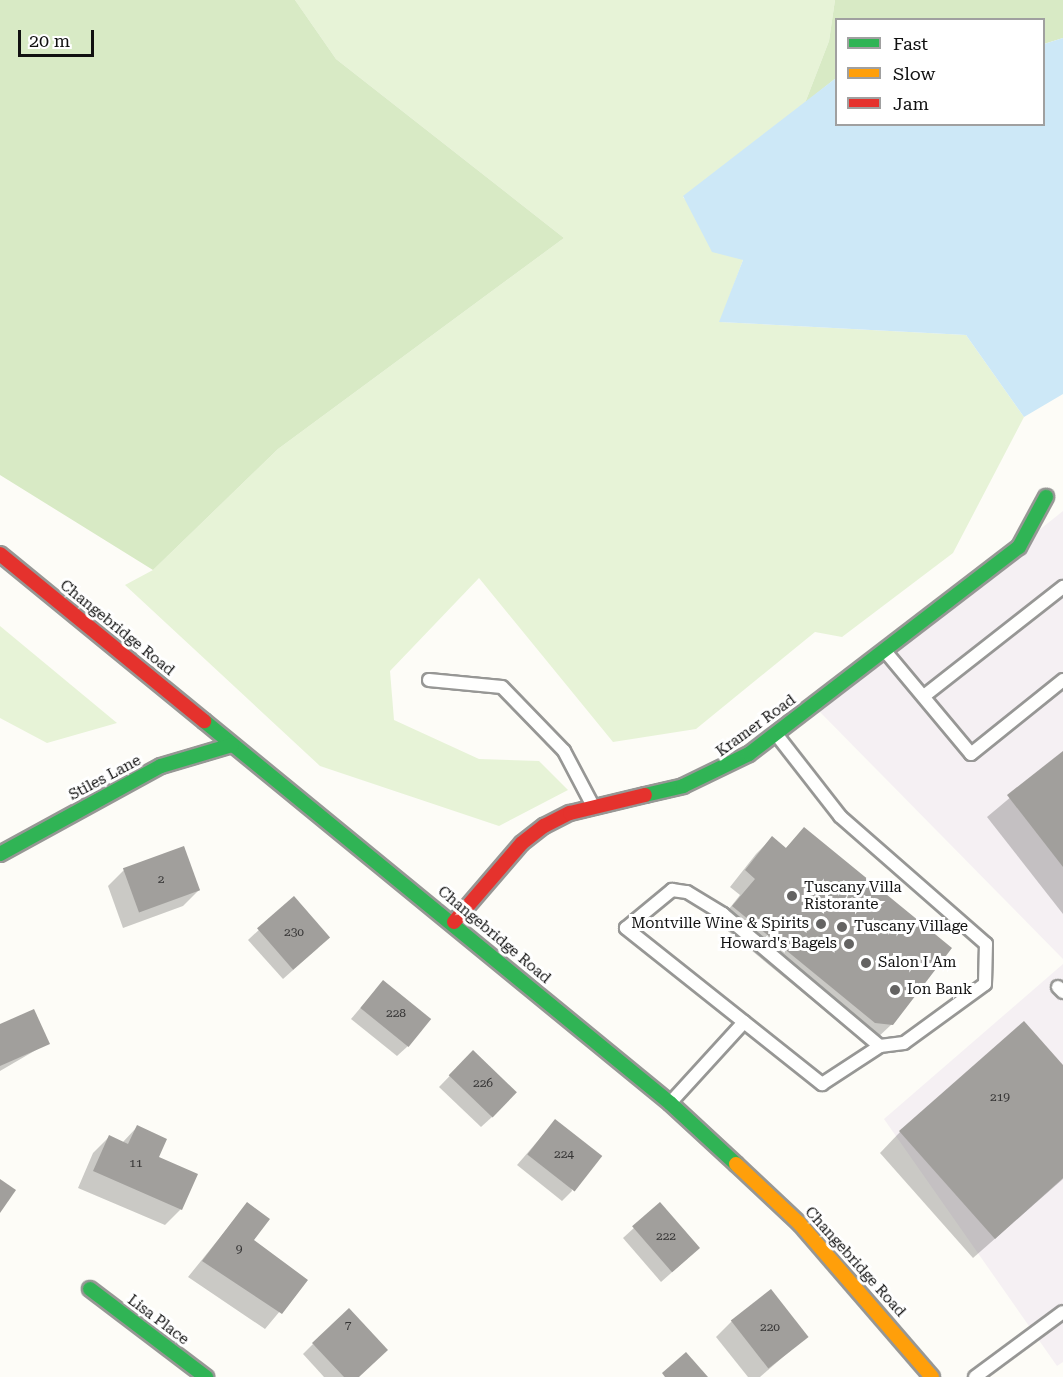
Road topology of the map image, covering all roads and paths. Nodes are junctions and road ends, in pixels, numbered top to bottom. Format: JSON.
{"nodes":[{"id":1,"x":1046,"y":497,"type":"joint"},
{"id":2,"x":1063,"y":502,"type":"edge"},
{"id":3,"x":0,"y":554,"type":"edge"},
{"id":4,"x":1063,"y":587,"type":"edge"},
{"id":5,"x":885,"y":650,"type":"junction"},
{"id":6,"x":429,"y":680,"type":"dead end"},
{"id":7,"x":1063,"y":680,"type":"edge"},
{"id":8,"x":924,"y":696,"type":"junction"},
{"id":9,"x":775,"y":734,"type":"junction"},
{"id":10,"x":232,"y":746,"type":"junction"},
{"id":11,"x":594,"y":807,"type":"junction"},
{"id":12,"x":0,"y":854,"type":"edge"},
{"id":13,"x":454,"y":922,"type":"junction"},
{"id":14,"x":744,"y":1022,"type":"junction"},
{"id":15,"x":880,"y":1046,"type":"junction"},
{"id":16,"x":670,"y":1103,"type":"junction"},
{"id":17,"x":90,"y":1289,"type":"dead end"},
{"id":18,"x":1063,"y":1312,"type":"edge"},
{"id":19,"x":206,"y":1377,"type":"edge"},
{"id":20,"x":932,"y":1377,"type":"edge"},
{"id":21,"x":975,"y":1377,"type":"edge"}],
"edges":[{"from":1,"to":2,"type":"lane"},
{"from":1,"to":5,"type":"main road","name":"Kramer Road"},
{"from":3,"to":10,"type":"main road","name":"Changebridge Road"},
{"from":4,"to":8,"type":"lane"},
{"from":5,"to":8,"type":"lane"},
{"from":5,"to":9,"type":"main road","name":"Kramer Road"},
{"from":6,"to":11,"type":"lane"},
{"from":7,"to":8,"type":"lane"},
{"from":9,"to":11,"type":"main road","name":"Kramer Road"},
{"from":9,"to":15,"type":"lane"},
{"from":10,"to":12,"type":"main road","name":"Stiles Lane"},
{"from":10,"to":13,"type":"main road","name":"Changebridge Road"},
{"from":11,"to":13,"type":"main road","name":"Kramer Road"},
{"from":13,"to":16,"type":"main road","name":"Changebridge Road"},
{"from":14,"to":15,"type":"lane"},
{"from":14,"to":15,"type":"lane"},
{"from":14,"to":16,"type":"lane"},
{"from":16,"to":20,"type":"main road","name":"Changebridge Road"},
{"from":17,"to":19,"type":"main road","name":"Lisa Place"},
{"from":18,"to":21,"type":"lane"}]}
